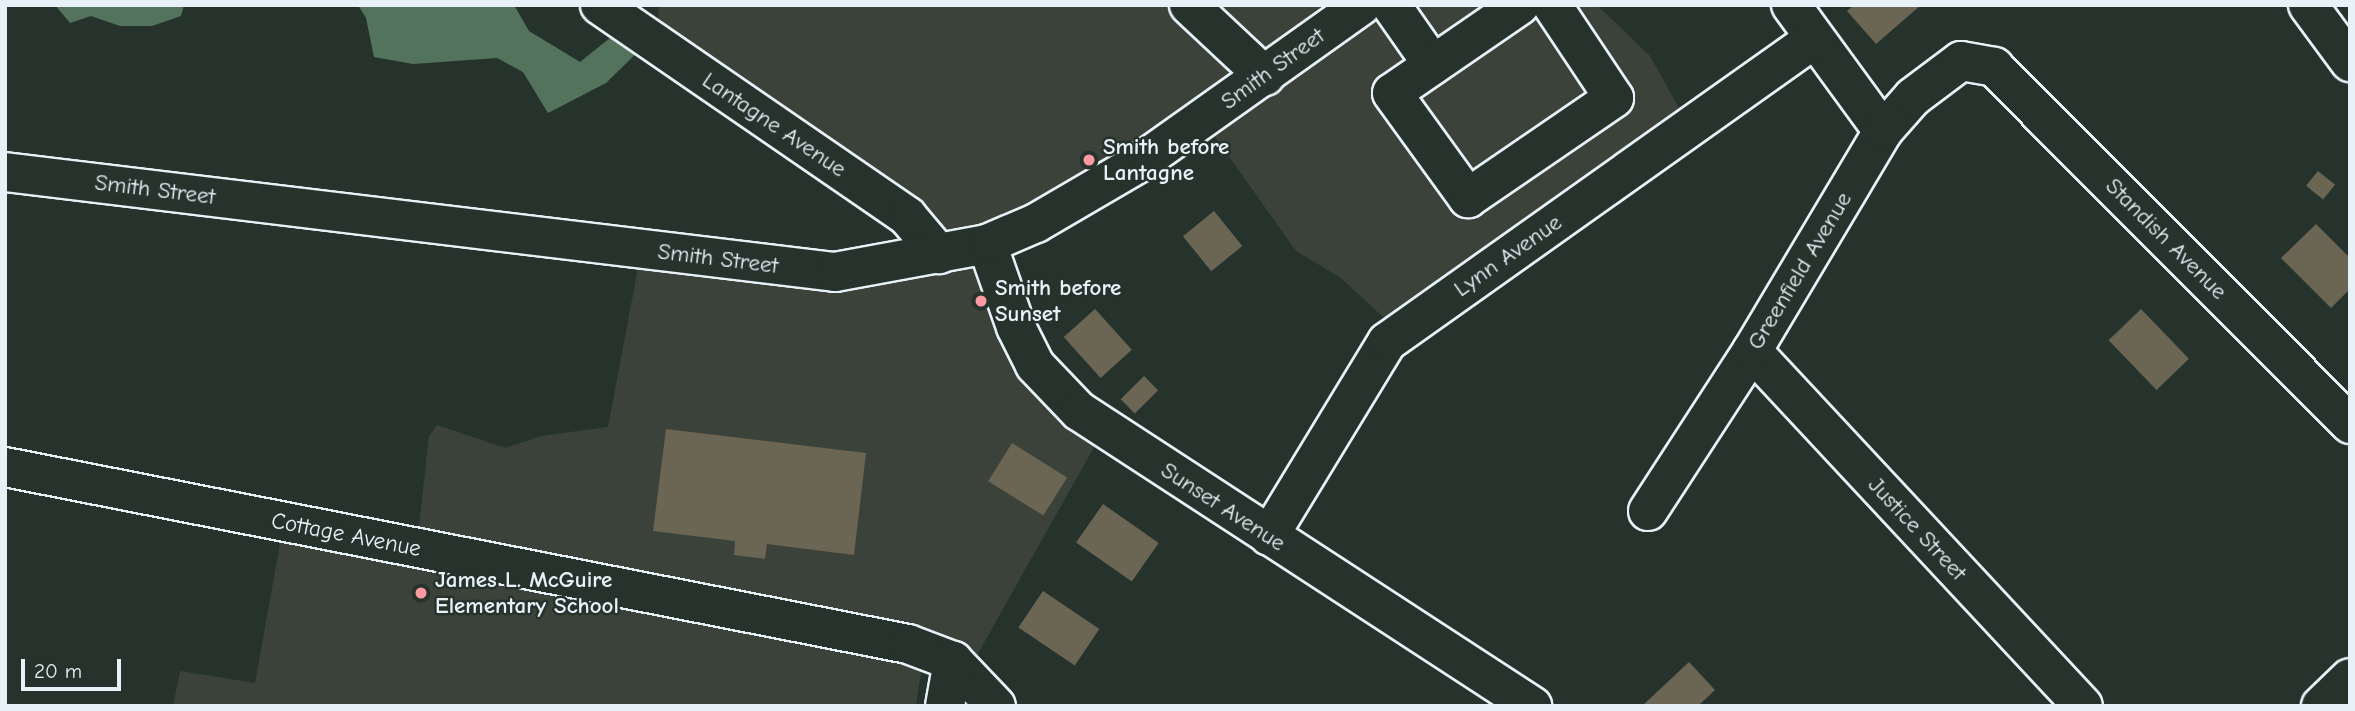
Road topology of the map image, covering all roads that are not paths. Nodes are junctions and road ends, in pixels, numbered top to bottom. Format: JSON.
{"nodes":[{"id":1,"x":600,"y":5,"type":"edge"},
{"id":2,"x":1189,"y":5,"type":"edge"},
{"id":3,"x":1362,"y":5,"type":"edge"},
{"id":4,"x":1391,"y":5,"type":"edge"},
{"id":5,"x":1552,"y":5,"type":"edge"},
{"id":6,"x":1791,"y":5,"type":"edge"},
{"id":7,"x":2308,"y":5,"type":"edge"},
{"id":8,"x":1504,"y":10,"type":"edge"},
{"id":9,"x":1815,"y":39,"type":"junction"},
{"id":10,"x":1978,"y":62,"type":"joint"},
{"id":11,"x":2350,"y":62,"type":"edge"},
{"id":12,"x":1433,"y":65,"type":"junction"},
{"id":13,"x":1265,"y":76,"type":"junction"},
{"id":14,"x":1883,"y":131,"type":"junction"},
{"id":15,"x":5,"y":172,"type":"edge"},
{"id":16,"x":987,"y":244,"type":"junction"},
{"id":17,"x":939,"y":254,"type":"junction"},
{"id":18,"x":1752,"y":351,"type":"junction"},
{"id":19,"x":2350,"y":424,"type":"edge"},
{"id":20,"x":5,"y":467,"type":"edge"},
{"id":21,"x":1648,"y":512,"type":"dead end"},
{"id":22,"x":1269,"y":537,"type":"junction"},
{"id":23,"x":953,"y":661,"type":"junction"},
{"id":24,"x":2350,"y":678,"type":"edge"},
{"id":25,"x":1516,"y":701,"type":"edge"},
{"id":26,"x":945,"y":706,"type":"edge"},
{"id":27,"x":996,"y":706,"type":"edge"},
{"id":28,"x":2083,"y":706,"type":"edge"},
{"id":29,"x":2321,"y":706,"type":"edge"}],
"edges":[{"from":1,"to":17,"type":"street","name":"Lantagne Avenue"},
{"from":2,"to":13,"type":"street"},
{"from":3,"to":13,"type":"street","name":"Smith Street"},
{"from":4,"to":12,"type":"street"},
{"from":5,"to":12,"type":"street"},
{"from":6,"to":9,"type":"street"},
{"from":7,"to":11,"type":"street"},
{"from":8,"to":12,"type":"street"},
{"from":9,"to":14,"type":"street"},
{"from":9,"to":22,"type":"street","name":"Lynn Avenue"},
{"from":10,"to":14,"type":"street","name":"Greenfield Avenue"},
{"from":10,"to":19,"type":"street","name":"Standish Avenue"},
{"from":13,"to":16,"type":"street","name":"Smith Street"},
{"from":14,"to":18,"type":"street","name":"Greenfield Avenue"},
{"from":15,"to":17,"type":"street","name":"Smith Street"},
{"from":16,"to":17,"type":"street","name":"Smith Street"},
{"from":16,"to":22,"type":"street","name":"Sunset Avenue"},
{"from":18,"to":21,"type":"street","name":"Greenfield Avenue"},
{"from":18,"to":28,"type":"street","name":"Justice Street"},
{"from":20,"to":23,"type":"street","name":"Cottage Avenue"},
{"from":22,"to":25,"type":"street","name":"Sunset Avenue"},
{"from":23,"to":26,"type":"street"},
{"from":23,"to":27,"type":"street","name":"Cottage Avenue"},
{"from":24,"to":29,"type":"street"}]}
